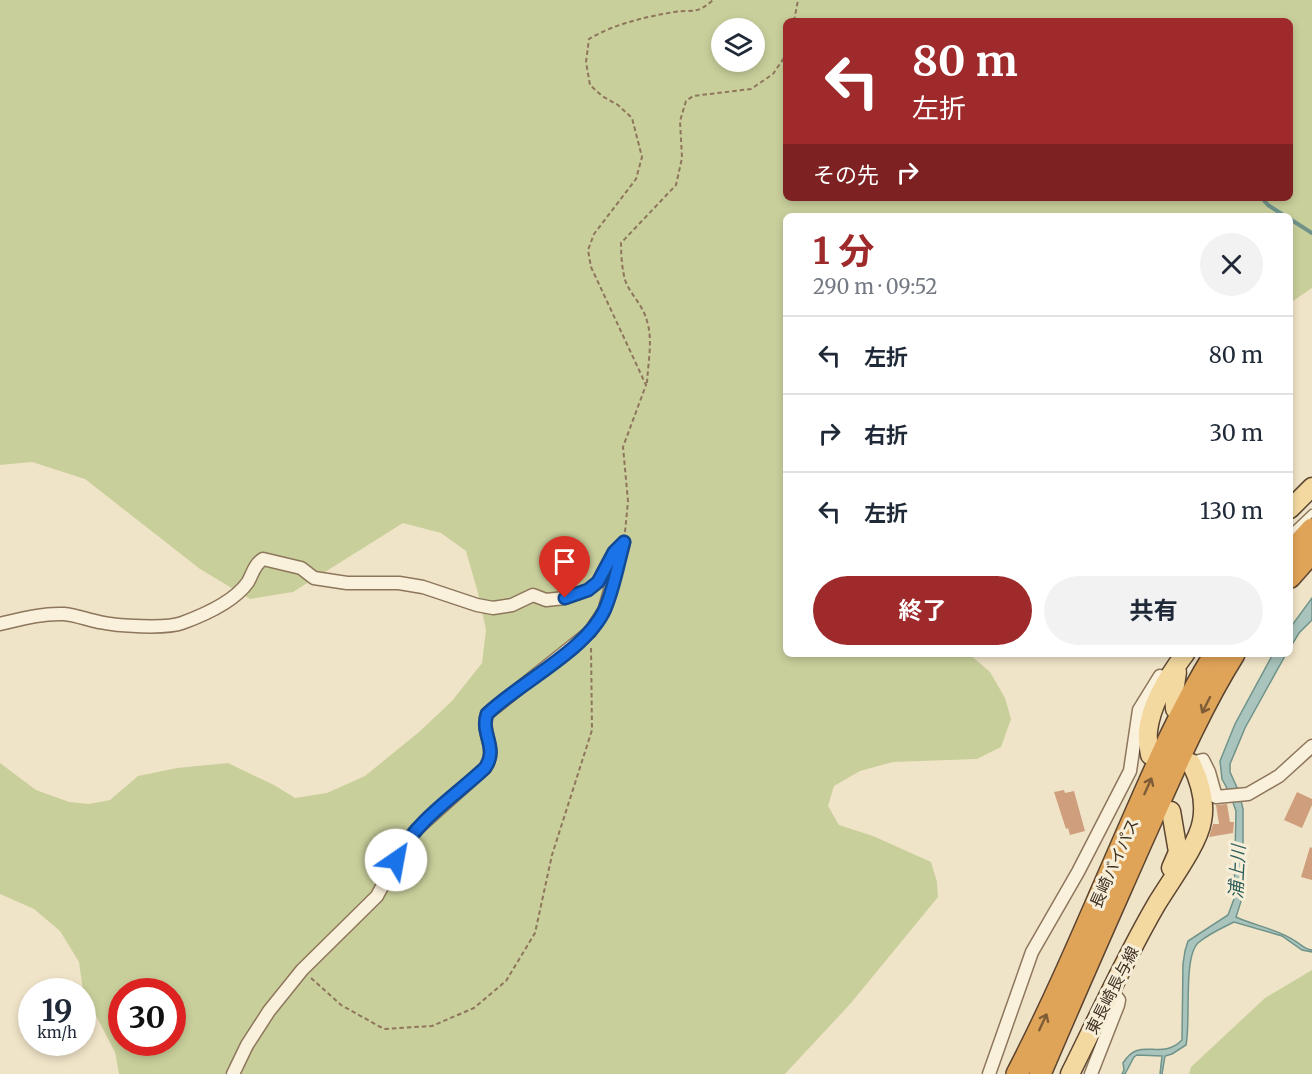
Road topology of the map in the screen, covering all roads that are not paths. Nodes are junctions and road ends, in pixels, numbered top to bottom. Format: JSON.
{"nodes":[{"id":1,"x":1312,"y":487,"type":"edge"},
{"id":2,"x":1293,"y":506,"type":"edge"},
{"id":3,"x":1312,"y":513,"type":"edge"},
{"id":4,"x":1312,"y":529,"type":"edge"},
{"id":5,"x":1293,"y":531,"type":"edge"},
{"id":6,"x":1293,"y":550,"type":"edge"},
{"id":7,"x":1312,"y":552,"type":"edge"},
{"id":8,"x":1293,"y":574,"type":"edge"},
{"id":9,"x":0,"y":624,"type":"edge"},
{"id":10,"x":1184,"y":657,"type":"edge"},
{"id":11,"x":1184,"y":657,"type":"edge"},
{"id":12,"x":1213,"y":657,"type":"edge"},
{"id":13,"x":1232,"y":657,"type":"edge"},
{"id":14,"x":1167,"y":678,"type":"junction"},
{"id":15,"x":1174,"y":709,"type":"dead end"},
{"id":16,"x":1312,"y":746,"type":"edge"},
{"id":17,"x":1150,"y":755,"type":"dead end"},
{"id":18,"x":1191,"y":763,"type":"joint"},
{"id":19,"x":1171,"y":811,"type":"dead end"},
{"id":20,"x":1142,"y":842,"type":"junction"},
{"id":21,"x":1128,"y":892,"type":"dead end"},
{"id":22,"x":1156,"y":906,"type":"junction"},
{"id":23,"x":1111,"y":990,"type":"junction"},
{"id":24,"x":233,"y":1074,"type":"edge"},
{"id":25,"x":988,"y":1074,"type":"edge"},
{"id":26,"x":1017,"y":1074,"type":"edge"},
{"id":27,"x":1040,"y":1074,"type":"edge"},
{"id":28,"x":1070,"y":1074,"type":"edge"},
{"id":29,"x":1090,"y":1074,"type":"edge"}],
"edges":[{"from":1,"to":2,"type":"main road"},
{"from":3,"to":5,"type":"lane"},
{"from":4,"to":6,"type":"highway"},
{"from":7,"to":8,"type":"highway"},
{"from":9,"to":24,"type":"street"},
{"from":10,"to":14,"type":"main road"},
{"from":11,"to":15,"type":"main road"},
{"from":26,"to":12,"type":"highway","name":"長崎バイパス","one_way":true},
{"from":13,"to":20,"type":"highway","name":"長崎バイパス","one_way":true},
{"from":14,"to":17,"type":"main road"},
{"from":14,"to":25,"type":"street"},
{"from":16,"to":18,"type":"street"},
{"from":18,"to":22,"type":"main road","name":"東長崎長与線"},
{"from":19,"to":22,"type":"main road","name":"東長崎長与線"},
{"from":20,"to":21,"type":"lane"},
{"from":20,"to":27,"type":"highway","name":"長崎バイパス"},
{"from":22,"to":23,"type":"main road","name":"東長崎長与線"},
{"from":23,"to":28,"type":"main road","name":"東長崎長与線"},
{"from":23,"to":29,"type":"street"}]}
